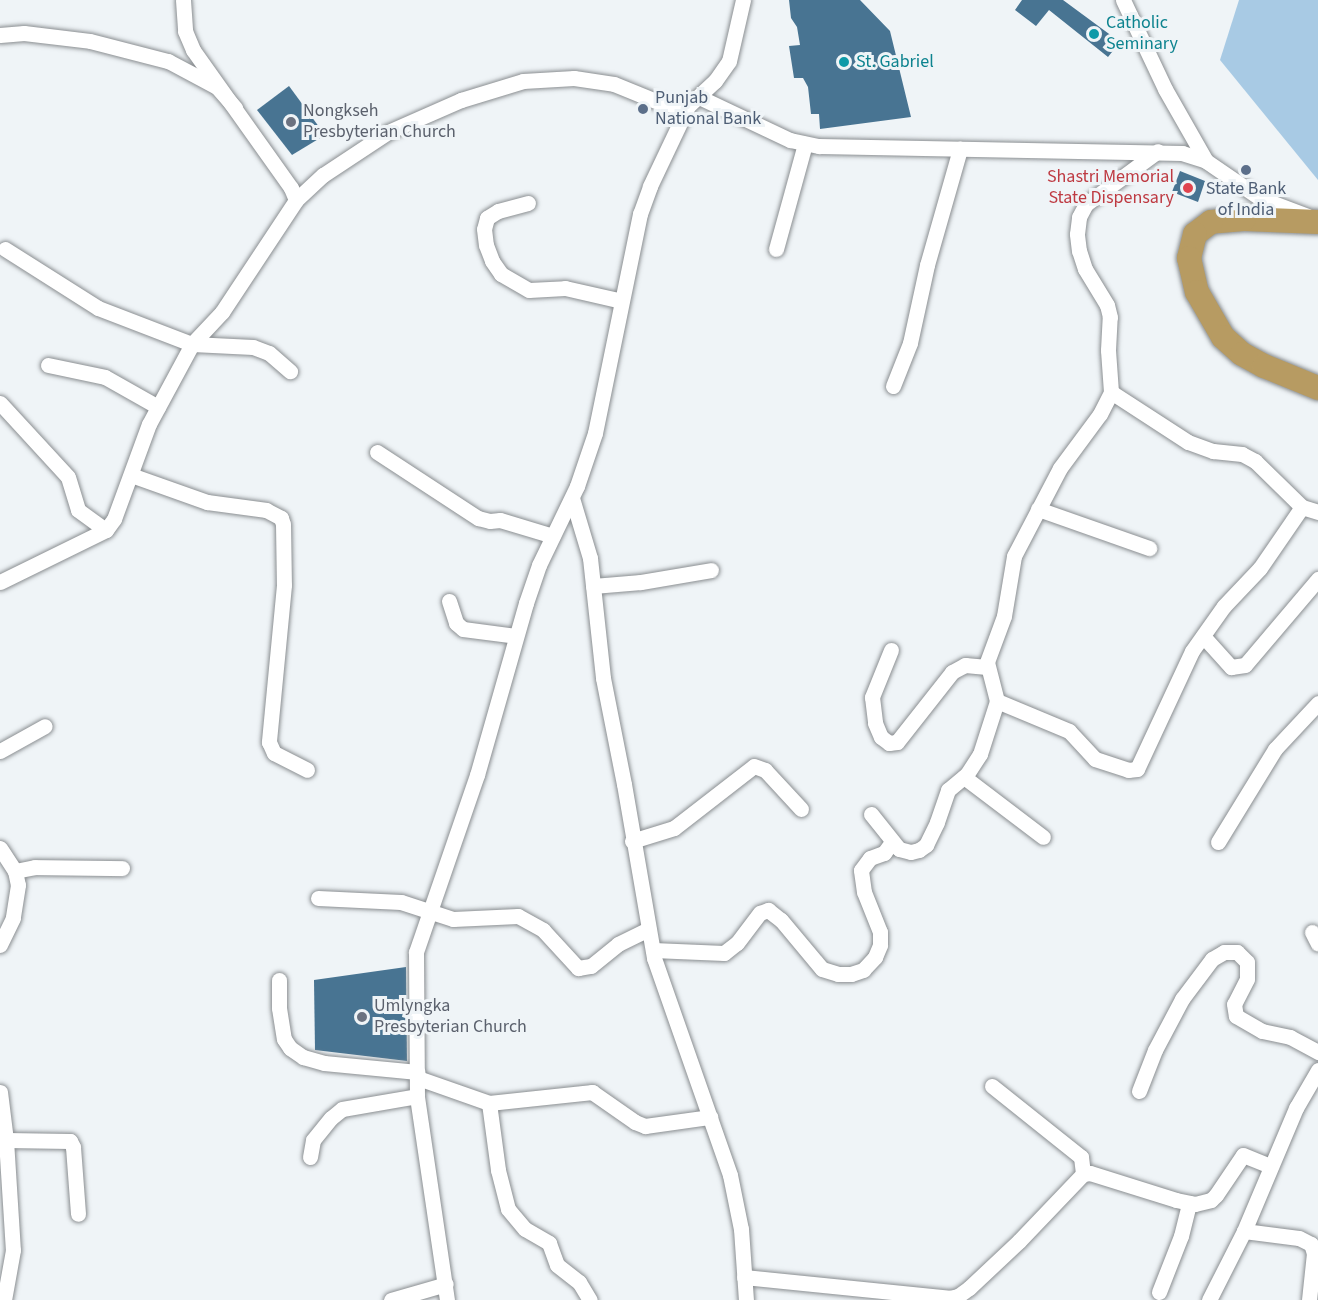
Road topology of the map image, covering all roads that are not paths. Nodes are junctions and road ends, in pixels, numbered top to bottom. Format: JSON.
{"nodes":[{"id":1,"x":183,"y":0,"type":"edge"},
{"id":2,"x":743,"y":0,"type":"edge"},
{"id":3,"x":1123,"y":0,"type":"edge"},
{"id":4,"x":0,"y":35,"type":"edge"},
{"id":5,"x":694,"y":101,"type":"junction"},
{"id":6,"x":235,"y":108,"type":"junction"},
{"id":7,"x":805,"y":144,"type":"junction"},
{"id":8,"x":960,"y":149,"type":"junction"},
{"id":9,"x":1158,"y":151,"type":"junction"},
{"id":10,"x":1206,"y":161,"type":"junction"},
{"id":11,"x":296,"y":200,"type":"junction"},
{"id":12,"x":528,"y":203,"type":"dead end"},
{"id":13,"x":1318,"y":221,"type":"edge"},
{"id":14,"x":5,"y":249,"type":"dead end"},
{"id":15,"x":776,"y":249,"type":"dead end"},
{"id":16,"x":622,"y":301,"type":"junction"},
{"id":17,"x":192,"y":344,"type":"junction"},
{"id":18,"x":48,"y":365,"type":"dead end"},
{"id":19,"x":290,"y":371,"type":"dead end"},
{"id":20,"x":893,"y":386,"type":"dead end"},
{"id":21,"x":1318,"y":388,"type":"edge"},
{"id":22,"x":1111,"y":392,"type":"junction"},
{"id":23,"x":0,"y":403,"type":"edge"},
{"id":24,"x":158,"y":407,"type":"junction"},
{"id":25,"x":377,"y":452,"type":"dead end"},
{"id":26,"x":130,"y":475,"type":"junction"},
{"id":27,"x":572,"y":498,"type":"junction"},
{"id":28,"x":1302,"y":507,"type":"junction"},
{"id":29,"x":1038,"y":509,"type":"junction"},
{"id":30,"x":1318,"y":512,"type":"edge"},
{"id":31,"x":106,"y":530,"type":"junction"},
{"id":32,"x":553,"y":536,"type":"junction"},
{"id":33,"x":1149,"y":548,"type":"dead end"},
{"id":34,"x":711,"y":570,"type":"dead end"},
{"id":35,"x":1318,"y":579,"type":"edge"},
{"id":36,"x":0,"y":582,"type":"edge"},
{"id":37,"x":593,"y":586,"type":"junction"},
{"id":38,"x":449,"y":601,"type":"dead end"},
{"id":39,"x":516,"y":636,"type":"junction"},
{"id":40,"x":1203,"y":636,"type":"junction"},
{"id":41,"x":891,"y":650,"type":"dead end"},
{"id":42,"x":987,"y":667,"type":"junction"},
{"id":43,"x":998,"y":701,"type":"junction"},
{"id":44,"x":1318,"y":703,"type":"edge"},
{"id":45,"x":45,"y":726,"type":"dead end"},
{"id":46,"x":0,"y":751,"type":"edge"},
{"id":47,"x":307,"y":770,"type":"dead end"},
{"id":48,"x":964,"y":777,"type":"junction"},
{"id":49,"x":801,"y":809,"type":"dead end"},
{"id":50,"x":871,"y":814,"type":"dead end"},
{"id":51,"x":1043,"y":837,"type":"dead end"},
{"id":52,"x":632,"y":841,"type":"junction"},
{"id":53,"x":892,"y":842,"type":"junction"},
{"id":54,"x":1218,"y":842,"type":"dead end"},
{"id":55,"x":0,"y":848,"type":"edge"},
{"id":56,"x":122,"y":868,"type":"dead end"},
{"id":57,"x":15,"y":871,"type":"junction"},
{"id":58,"x":318,"y":898,"type":"dead end"},
{"id":59,"x":431,"y":910,"type":"junction"},
{"id":60,"x":649,"y":929,"type":"junction"},
{"id":61,"x":0,"y":945,"type":"edge"},
{"id":62,"x":652,"y":950,"type":"junction"},
{"id":63,"x":279,"y":981,"type":"dead end"},
{"id":64,"x":1318,"y":1052,"type":"edge"},
{"id":65,"x":1318,"y":1070,"type":"edge"},
{"id":66,"x":418,"y":1075,"type":"junction"},
{"id":67,"x":992,"y":1086,"type":"dead end"},
{"id":68,"x":1139,"y":1091,"type":"dead end"},
{"id":69,"x":0,"y":1092,"type":"edge"},
{"id":70,"x":417,"y":1096,"type":"junction"},
{"id":71,"x":489,"y":1103,"type":"junction"},
{"id":72,"x":710,"y":1118,"type":"junction"},
{"id":73,"x":6,"y":1140,"type":"junction"},
{"id":74,"x":310,"y":1157,"type":"dead end"},
{"id":75,"x":1270,"y":1166,"type":"junction"},
{"id":76,"x":1083,"y":1174,"type":"junction"},
{"id":77,"x":5,"y":1197,"type":"edge"},
{"id":78,"x":1189,"y":1203,"type":"junction"},
{"id":79,"x":78,"y":1214,"type":"dead end"},
{"id":80,"x":1244,"y":1231,"type":"junction"},
{"id":81,"x":1316,"y":1255,"type":"edge"},
{"id":82,"x":744,"y":1277,"type":"junction"},
{"id":83,"x":446,"y":1284,"type":"junction"},
{"id":84,"x":1159,"y":1292,"type":"dead end"},
{"id":85,"x":959,"y":1298,"type":"edge"},
{"id":86,"x":4,"y":1300,"type":"edge"},
{"id":87,"x":391,"y":1300,"type":"edge"},
{"id":88,"x":447,"y":1300,"type":"edge"},
{"id":89,"x":590,"y":1300,"type":"edge"},
{"id":90,"x":746,"y":1300,"type":"edge"},
{"id":91,"x":1209,"y":1300,"type":"edge"},
{"id":92,"x":1309,"y":1300,"type":"edge"}],
"edges":[{"from":1,"to":6,"type":"street"},
{"from":2,"to":5,"type":"street"},
{"from":3,"to":10,"type":"street"},
{"from":4,"to":6,"type":"street"},
{"from":5,"to":7,"type":"street"},
{"from":5,"to":11,"type":"street"},
{"from":5,"to":16,"type":"street"},
{"from":6,"to":11,"type":"street"},
{"from":7,"to":8,"type":"street"},
{"from":7,"to":15,"type":"street"},
{"from":8,"to":9,"type":"street"},
{"from":8,"to":20,"type":"street"},
{"from":9,"to":10,"type":"street"},
{"from":9,"to":22,"type":"street"},
{"from":10,"to":13,"type":"street"},
{"from":11,"to":17,"type":"street"},
{"from":12,"to":16,"type":"street"},
{"from":13,"to":21,"type":"highway"},
{"from":14,"to":17,"type":"street"},
{"from":16,"to":27,"type":"street"},
{"from":17,"to":19,"type":"street"},
{"from":17,"to":24,"type":"street"},
{"from":18,"to":24,"type":"street"},
{"from":22,"to":28,"type":"street"},
{"from":22,"to":29,"type":"street"},
{"from":23,"to":31,"type":"street"},
{"from":24,"to":26,"type":"street"},
{"from":25,"to":32,"type":"street"},
{"from":26,"to":31,"type":"street"},
{"from":26,"to":47,"type":"street"},
{"from":27,"to":32,"type":"street"},
{"from":27,"to":37,"type":"street"},
{"from":28,"to":30,"type":"street"},
{"from":28,"to":40,"type":"street"},
{"from":29,"to":33,"type":"street"},
{"from":29,"to":42,"type":"street"},
{"from":31,"to":36,"type":"street"},
{"from":32,"to":39,"type":"street"},
{"from":34,"to":37,"type":"street"},
{"from":35,"to":40,"type":"street"},
{"from":37,"to":52,"type":"street"},
{"from":38,"to":39,"type":"street"},
{"from":39,"to":59,"type":"street"},
{"from":40,"to":43,"type":"street"},
{"from":41,"to":42,"type":"street"},
{"from":42,"to":43,"type":"street"},
{"from":43,"to":48,"type":"street"},
{"from":44,"to":54,"type":"street"},
{"from":45,"to":46,"type":"street"},
{"from":48,"to":51,"type":"street"},
{"from":48,"to":53,"type":"street"},
{"from":49,"to":52,"type":"street"},
{"from":50,"to":53,"type":"street"},
{"from":52,"to":60,"type":"street"},
{"from":53,"to":62,"type":"street"},
{"from":55,"to":57,"type":"street"},
{"from":56,"to":57,"type":"street"},
{"from":57,"to":61,"type":"street"},
{"from":58,"to":59,"type":"street"},
{"from":59,"to":60,"type":"street"},
{"from":59,"to":66,"type":"street"},
{"from":60,"to":62,"type":"street"},
{"from":62,"to":72,"type":"street"},
{"from":63,"to":66,"type":"street"},
{"from":64,"to":68,"type":"street"},
{"from":65,"to":75,"type":"street"},
{"from":66,"to":70,"type":"street"},
{"from":66,"to":71,"type":"street"},
{"from":67,"to":76,"type":"street"},
{"from":69,"to":73,"type":"street"},
{"from":70,"to":74,"type":"street"},
{"from":70,"to":83,"type":"street"},
{"from":71,"to":72,"type":"street"},
{"from":71,"to":89,"type":"street"},
{"from":72,"to":82,"type":"street"},
{"from":73,"to":77,"type":"street"},
{"from":73,"to":79,"type":"street"},
{"from":75,"to":78,"type":"street"},
{"from":75,"to":80,"type":"street"},
{"from":76,"to":78,"type":"street"},
{"from":76,"to":85,"type":"street"},
{"from":77,"to":86,"type":"street"},
{"from":78,"to":84,"type":"street"},
{"from":80,"to":81,"type":"street"},
{"from":80,"to":91,"type":"street"},
{"from":81,"to":92,"type":"street"},
{"from":82,"to":85,"type":"street"},
{"from":82,"to":90,"type":"street"},
{"from":83,"to":87,"type":"street"},
{"from":83,"to":88,"type":"street"}]}
